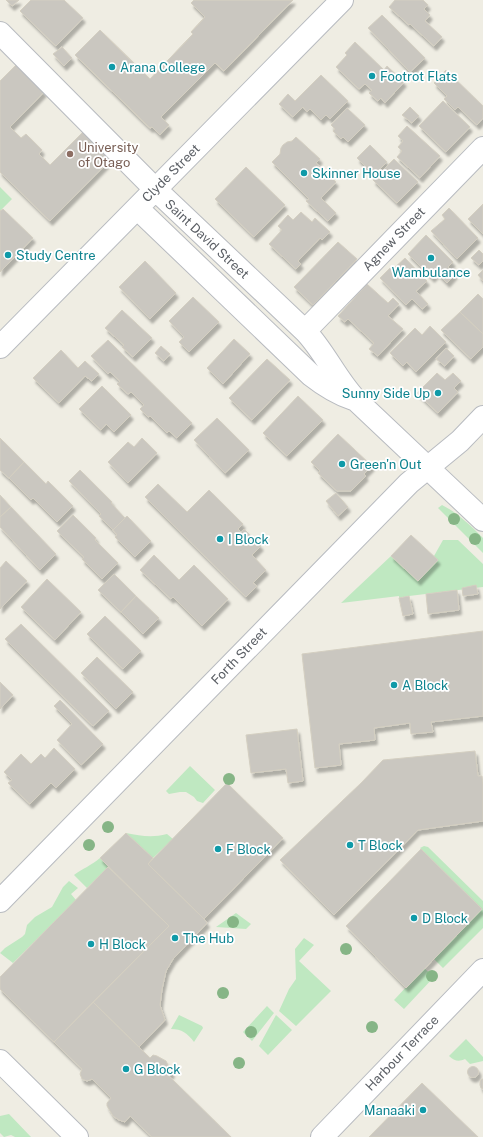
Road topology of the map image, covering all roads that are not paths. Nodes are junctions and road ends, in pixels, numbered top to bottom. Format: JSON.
{"nodes":[{"id":1,"x":342,"y":0,"type":"edge"},
{"id":2,"x":0,"y":33,"type":"edge"},
{"id":3,"x":483,"y":148,"type":"edge"},
{"id":4,"x":155,"y":190,"type":"junction"},
{"id":5,"x":137,"y":208,"type":"junction"},
{"id":6,"x":305,"y":331,"type":"junction"},
{"id":7,"x":0,"y":347,"type":"edge"},
{"id":8,"x":356,"y":400,"type":"junction"},
{"id":9,"x":483,"y":417,"type":"edge"},
{"id":10,"x":428,"y":468,"type":"junction"},
{"id":11,"x":483,"y":520,"type":"edge"},
{"id":12,"x":0,"y":901,"type":"edge"},
{"id":13,"x":483,"y":970,"type":"edge"},
{"id":14,"x":0,"y":1061,"type":"edge"},
{"id":15,"x":77,"y":1137,"type":"edge"},
{"id":16,"x":322,"y":1137,"type":"edge"}],
"edges":[{"from":1,"to":4,"type":"street","name":"Clyde Street"},
{"from":2,"to":4,"type":"street","name":"Saint David Street"},
{"from":3,"to":6,"type":"street","name":"Agnew Street"},
{"from":4,"to":5,"type":"street","name":"Clyde Street"},
{"from":4,"to":6,"type":"street","name":"Saint David Street"},
{"from":5,"to":7,"type":"street","name":"Clyde Street"},
{"from":5,"to":8,"type":"street","name":"Saint David Street"},
{"from":6,"to":8,"type":"street","name":"Saint David Street"},
{"from":8,"to":10,"type":"street","name":"Saint David Street"},
{"from":9,"to":10,"type":"street","name":"Forth Street"},
{"from":10,"to":11,"type":"street","name":"Saint David Street"},
{"from":10,"to":12,"type":"street","name":"Forth Street"},
{"from":13,"to":16,"type":"street","name":"Harbour Terrace"},
{"from":14,"to":15,"type":"street"}]}
